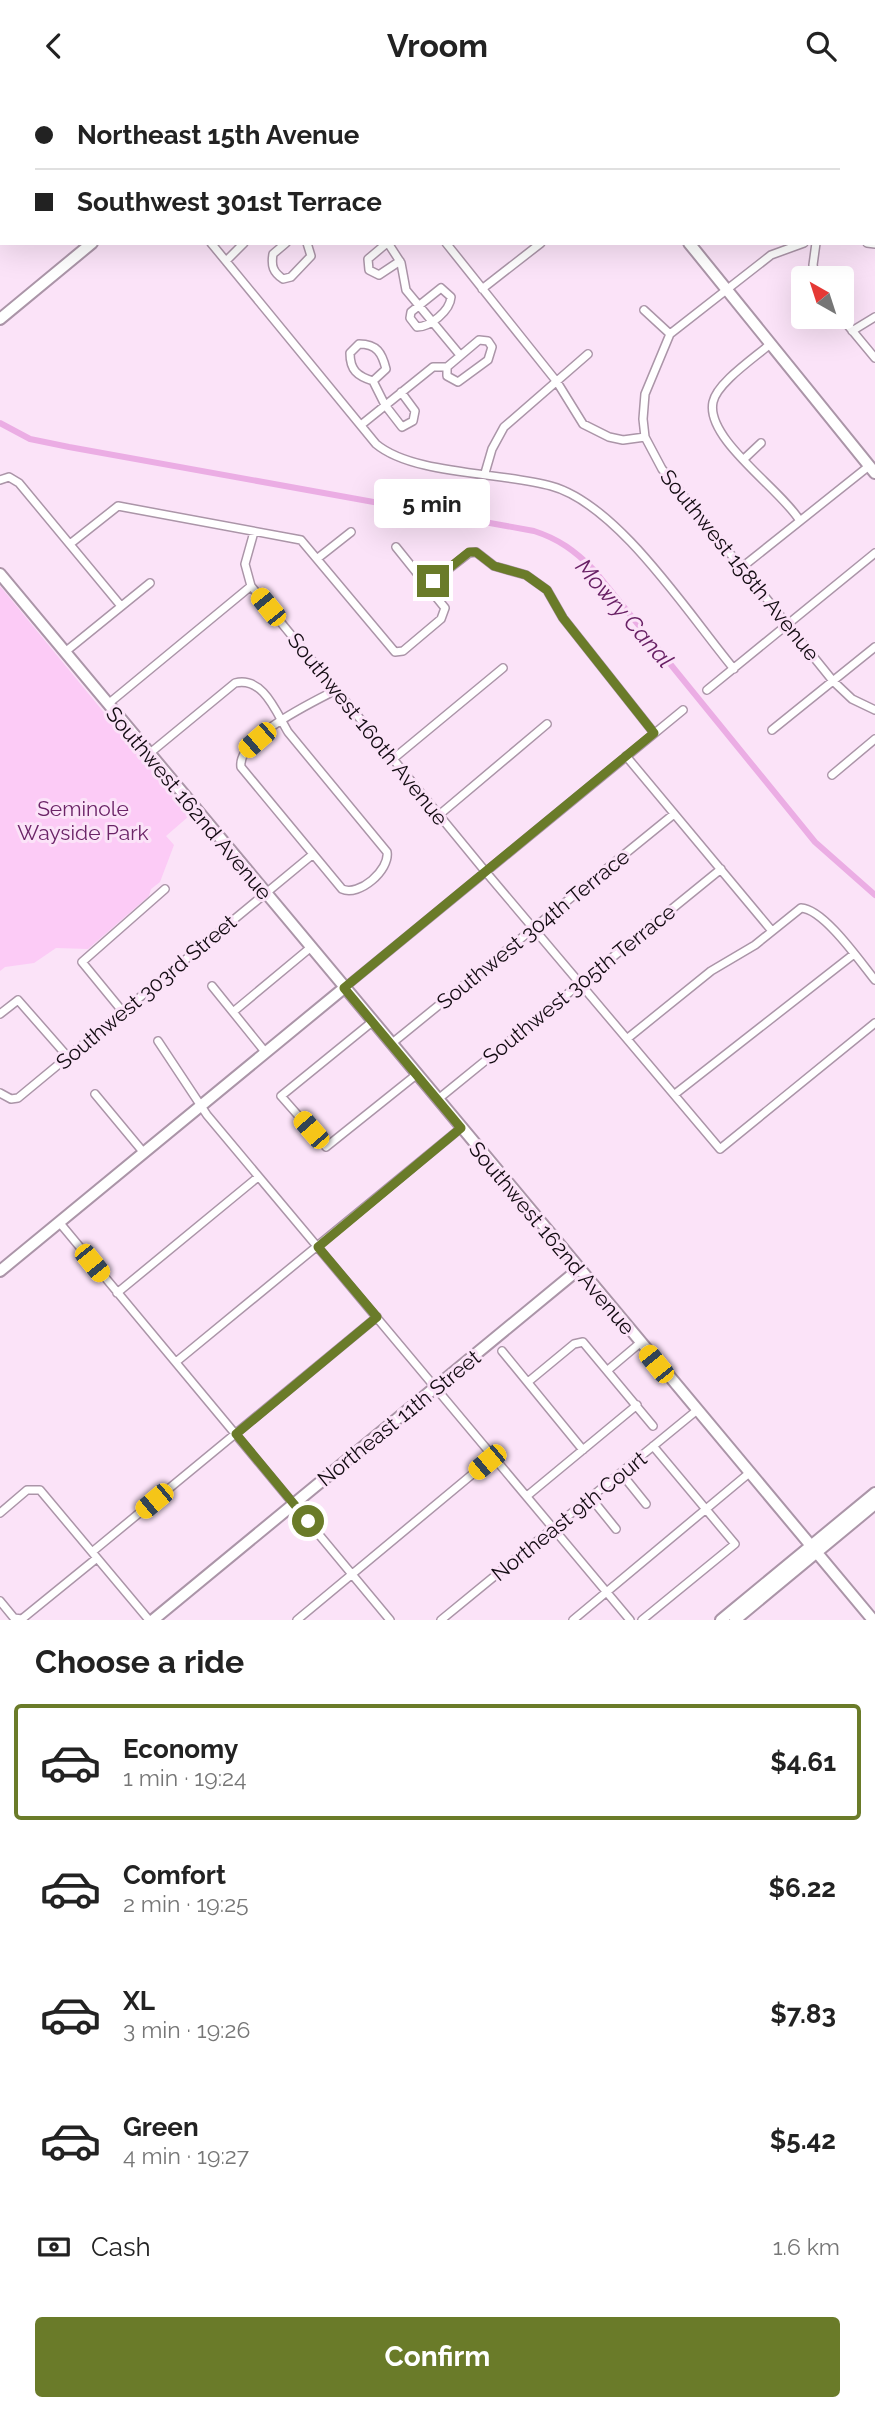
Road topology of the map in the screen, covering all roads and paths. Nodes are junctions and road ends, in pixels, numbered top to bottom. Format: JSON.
{"nodes":[{"id":1,"x":90,"y":245,"type":"edge"},
{"id":2,"x":213,"y":245,"type":"edge"},
{"id":3,"x":242,"y":245,"type":"edge"},
{"id":4,"x":284,"y":245,"type":"edge"},
{"id":5,"x":308,"y":245,"type":"edge"},
{"id":6,"x":385,"y":245,"type":"edge"},
{"id":7,"x":388,"y":245,"type":"edge"},
{"id":8,"x":448,"y":245,"type":"edge"},
{"id":9,"x":538,"y":245,"type":"edge"},
{"id":10,"x":691,"y":245,"type":"edge"},
{"id":11,"x":798,"y":245,"type":"edge"},
{"id":12,"x":816,"y":245,"type":"edge"},
{"id":13,"x":226,"y":261,"type":"junction"},
{"id":14,"x":400,"y":261,"type":"junction"},
{"id":15,"x":813,"y":266,"type":"edge"},
{"id":16,"x":482,"y":289,"type":"junction"},
{"id":17,"x":726,"y":291,"type":"junction"},
{"id":18,"x":418,"y":304,"type":"junction"},
{"id":19,"x":644,"y":310,"type":"dead end"},
{"id":20,"x":875,"y":317,"type":"edge"},
{"id":21,"x":0,"y":319,"type":"edge"},
{"id":22,"x":432,"y":321,"type":"junction"},
{"id":23,"x":852,"y":331,"type":"joint"},
{"id":24,"x":670,"y":334,"type":"junction"},
{"id":25,"x":769,"y":345,"type":"junction"},
{"id":26,"x":589,"y":354,"type":"dead end"},
{"id":27,"x":460,"y":355,"type":"junction"},
{"id":28,"x":875,"y":359,"type":"edge"},
{"id":29,"x":447,"y":367,"type":"junction"},
{"id":30,"x":373,"y":381,"type":"junction"},
{"id":31,"x":557,"y":381,"type":"junction"},
{"id":32,"x":401,"y":392,"type":"junction"},
{"id":33,"x":384,"y":405,"type":"junction"},
{"id":34,"x":361,"y":425,"type":"junction"},
{"id":35,"x":645,"y":437,"type":"junction"},
{"id":36,"x":761,"y":443,"type":"dead end"},
{"id":37,"x":744,"y":459,"type":"junction"},
{"id":38,"x":872,"y":470,"type":"edge"},
{"id":39,"x":485,"y":473,"type":"junction"},
{"id":40,"x":0,"y":480,"type":"edge"},
{"id":41,"x":800,"y":521,"type":"junction"},
{"id":42,"x":254,"y":532,"type":"junction"},
{"id":43,"x":351,"y":532,"type":"dead end"},
{"id":44,"x":70,"y":544,"type":"junction"},
{"id":45,"x":396,"y":547,"type":"dead end"},
{"id":46,"x":875,"y":553,"type":"edge"},
{"id":47,"x":318,"y":558,"type":"junction"},
{"id":48,"x":741,"y":568,"type":"junction"},
{"id":49,"x":0,"y":574,"type":"edge"},
{"id":50,"x":150,"y":583,"type":"dead end"},
{"id":51,"x":428,"y":585,"type":"junction"},
{"id":52,"x":251,"y":586,"type":"junction"},
{"id":53,"x":121,"y":606,"type":"junction"},
{"id":54,"x":787,"y":625,"type":"junction"},
{"id":55,"x":875,"y":647,"type":"edge"},
{"id":56,"x":65,"y":652,"type":"junction"},
{"id":57,"x":503,"y":668,"type":"dead end"},
{"id":58,"x":734,"y":669,"type":"junction"},
{"id":59,"x":833,"y":681,"type":"junction"},
{"id":60,"x":336,"y":690,"type":"junction"},
{"id":61,"x":707,"y":690,"type":"dead end"},
{"id":62,"x":108,"y":704,"type":"junction"},
{"id":63,"x":683,"y":710,"type":"dead end"},
{"id":64,"x":875,"y":710,"type":"edge"},
{"id":65,"x":281,"y":720,"type":"junction"},
{"id":66,"x":547,"y":725,"type":"dead end"},
{"id":67,"x":772,"y":730,"type":"dead end"},
{"id":68,"x":654,"y":733,"type":"junction"},
{"id":69,"x":875,"y":739,"type":"edge"},
{"id":70,"x":150,"y":753,"type":"junction"},
{"id":71,"x":626,"y":756,"type":"junction"},
{"id":72,"x":393,"y":759,"type":"junction"},
{"id":73,"x":832,"y":775,"type":"dead end"},
{"id":74,"x":674,"y":814,"type":"junction"},
{"id":75,"x":439,"y":815,"type":"junction"},
{"id":76,"x":312,"y":855,"type":"junction"},
{"id":77,"x":721,"y":869,"type":"junction"},
{"id":78,"x":485,"y":871,"type":"junction"},
{"id":79,"x":165,"y":890,"type":"dead end"},
{"id":80,"x":265,"y":893,"type":"junction"},
{"id":81,"x":534,"y":927,"type":"junction"},
{"id":82,"x":772,"y":931,"type":"junction"},
{"id":83,"x":310,"y":948,"type":"junction"},
{"id":84,"x":854,"y":954,"type":"junction"},
{"id":85,"x":875,"y":980,"type":"edge"},
{"id":86,"x":580,"y":984,"type":"junction"},
{"id":87,"x":212,"y":986,"type":"dead end"},
{"id":88,"x":344,"y":988,"type":"junction"},
{"id":89,"x":123,"y":1012,"type":"junction"},
{"id":90,"x":233,"y":1012,"type":"junction"},
{"id":91,"x":0,"y":1014,"type":"edge"},
{"id":92,"x":372,"y":1022,"type":"junction"},
{"id":93,"x":875,"y":1024,"type":"edge"},
{"id":94,"x":628,"y":1038,"type":"junction"},
{"id":95,"x":158,"y":1041,"type":"dead end"},
{"id":96,"x":391,"y":1044,"type":"junction"},
{"id":97,"x":266,"y":1053,"type":"junction"},
{"id":98,"x":68,"y":1057,"type":"junction"},
{"id":99,"x":416,"y":1075,"type":"junction"},
{"id":100,"x":0,"y":1093,"type":"edge"},
{"id":101,"x":95,"y":1094,"type":"dead end"},
{"id":102,"x":675,"y":1094,"type":"junction"},
{"id":103,"x":437,"y":1100,"type":"junction"},
{"id":104,"x":200,"y":1106,"type":"junction"},
{"id":105,"x":461,"y":1128,"type":"junction"},
{"id":106,"x":144,"y":1153,"type":"junction"},
{"id":107,"x":258,"y":1177,"type":"junction"},
{"id":108,"x":59,"y":1222,"type":"junction"},
{"id":109,"x":318,"y":1247,"type":"junction"},
{"id":110,"x":579,"y":1269,"type":"junction"},
{"id":111,"x":0,"y":1271,"type":"edge"},
{"id":112,"x":117,"y":1293,"type":"junction"},
{"id":113,"x":377,"y":1317,"type":"junction"},
{"id":114,"x":640,"y":1343,"type":"junction"},
{"id":115,"x":502,"y":1351,"type":"dead end"},
{"id":116,"x":176,"y":1362,"type":"junction"},
{"id":117,"x":608,"y":1370,"type":"junction"},
{"id":118,"x":528,"y":1382,"type":"junction"},
{"id":119,"x":435,"y":1387,"type":"junction"},
{"id":120,"x":637,"y":1405,"type":"junction"},
{"id":121,"x":696,"y":1411,"type":"junction"},
{"id":122,"x":653,"y":1426,"type":"dead end"},
{"id":123,"x":236,"y":1434,"type":"junction"},
{"id":124,"x":653,"y":1447,"type":"junction"},
{"id":125,"x":583,"y":1450,"type":"junction"},
{"id":126,"x":493,"y":1457,"type":"junction"},
{"id":127,"x":621,"y":1473,"type":"junction"},
{"id":128,"x":748,"y":1474,"type":"junction"},
{"id":129,"x":875,"y":1493,"type":"edge"},
{"id":130,"x":527,"y":1496,"type":"junction"},
{"id":131,"x":591,"y":1498,"type":"junction"},
{"id":132,"x":293,"y":1503,"type":"junction"},
{"id":133,"x":646,"y":1504,"type":"dead end"},
{"id":134,"x":875,"y":1504,"type":"edge"},
{"id":135,"x":706,"y":1510,"type":"junction"},
{"id":136,"x":0,"y":1513,"type":"edge"},
{"id":137,"x":554,"y":1528,"type":"junction"},
{"id":138,"x":616,"y":1529,"type":"dead end"},
{"id":139,"x":813,"y":1550,"type":"junction"},
{"id":140,"x":94,"y":1555,"type":"junction"},
{"id":141,"x":352,"y":1575,"type":"junction"},
{"id":142,"x":607,"y":1592,"type":"junction"},
{"id":143,"x":0,"y":1601,"type":"edge"},
{"id":144,"x":151,"y":1620,"type":"edge"},
{"id":145,"x":297,"y":1620,"type":"edge"},
{"id":146,"x":390,"y":1620,"type":"edge"},
{"id":147,"x":441,"y":1620,"type":"edge"},
{"id":148,"x":573,"y":1620,"type":"edge"},
{"id":149,"x":630,"y":1620,"type":"edge"},
{"id":150,"x":642,"y":1620,"type":"edge"},
{"id":151,"x":721,"y":1620,"type":"edge"},
{"id":152,"x":735,"y":1620,"type":"edge"},
{"id":153,"x":873,"y":1620,"type":"edge"}],
"edges":[{"from":1,"to":21,"type":"street"},
{"from":2,"to":13,"type":"street"},
{"from":3,"to":13,"type":"street"},
{"from":4,"to":5,"type":"street"},
{"from":6,"to":14,"type":"street"},
{"from":7,"to":14,"type":"street"},
{"from":8,"to":16,"type":"street"},
{"from":9,"to":16,"type":"street"},
{"from":10,"to":17,"type":"street"},
{"from":11,"to":17,"type":"street"},
{"from":12,"to":15,"type":"street"},
{"from":13,"to":34,"type":"street"},
{"from":14,"to":18,"type":"street"},
{"from":16,"to":31,"type":"street"},
{"from":17,"to":24,"type":"street"},
{"from":17,"to":25,"type":"street"},
{"from":18,"to":22,"type":"street"},
{"from":18,"to":22,"type":"street"},
{"from":18,"to":22,"type":"street"},
{"from":19,"to":24,"type":"street"},
{"from":20,"to":23,"type":"street"},
{"from":22,"to":27,"type":"street"},
{"from":23,"to":28,"type":"street"},
{"from":24,"to":35,"type":"street"},
{"from":25,"to":37,"type":"street"},
{"from":25,"to":38,"type":"street"},
{"from":26,"to":31,"type":"street"},
{"from":27,"to":29,"type":"street"},
{"from":27,"to":29,"type":"street"},
{"from":29,"to":32,"type":"street"},
{"from":30,"to":30,"type":"street"},
{"from":30,"to":33,"type":"street"},
{"from":31,"to":35,"type":"street"},
{"from":31,"to":39,"type":"street"},
{"from":32,"to":33,"type":"street"},
{"from":32,"to":33,"type":"street"},
{"from":33,"to":34,"type":"street"},
{"from":34,"to":39,"type":"street"},
{"from":35,"to":48,"type":"street","name":"Southwest 158th Avenue"},
{"from":36,"to":37,"type":"street"},
{"from":37,"to":41,"type":"street"},
{"from":38,"to":41,"type":"street"},
{"from":39,"to":58,"type":"street"},
{"from":40,"to":44,"type":"street"},
{"from":41,"to":48,"type":"street"},
{"from":42,"to":44,"type":"street"},
{"from":42,"to":47,"type":"street"},
{"from":42,"to":52,"type":"street"},
{"from":43,"to":47,"type":"street"},
{"from":44,"to":53,"type":"street"},
{"from":45,"to":51,"type":"street"},
{"from":46,"to":54,"type":"street"},
{"from":47,"to":51,"type":"street"},
{"from":48,"to":54,"type":"street","name":"Southwest 158th Avenue"},
{"from":49,"to":56,"type":"street","name":"Southwest 162nd Avenue"},
{"from":50,"to":53,"type":"street"},
{"from":51,"to":68,"type":"street"},
{"from":52,"to":60,"type":"street","name":"Southwest 160th Avenue"},
{"from":52,"to":62,"type":"street"},
{"from":53,"to":56,"type":"street"},
{"from":54,"to":58,"type":"street"},
{"from":54,"to":59,"type":"street","name":"Southwest 158th Avenue"},
{"from":55,"to":59,"type":"street"},
{"from":56,"to":62,"type":"street","name":"Southwest 162nd Avenue"},
{"from":57,"to":72,"type":"street"},
{"from":58,"to":61,"type":"street"},
{"from":59,"to":64,"type":"street","name":"Southwest 158th Avenue"},
{"from":59,"to":67,"type":"street"},
{"from":60,"to":65,"type":"street"},
{"from":60,"to":72,"type":"street","name":"Southwest 160th Avenue"},
{"from":62,"to":70,"type":"street","name":"Southwest 162nd Avenue"},
{"from":63,"to":68,"type":"street"},
{"from":65,"to":70,"type":"street"},
{"from":65,"to":76,"type":"street"},
{"from":65,"to":76,"type":"street"},
{"from":66,"to":75,"type":"street"},
{"from":68,"to":71,"type":"street"},
{"from":69,"to":73,"type":"street"},
{"from":70,"to":80,"type":"street","name":"Southwest 162nd Avenue"},
{"from":71,"to":74,"type":"street"},
{"from":71,"to":78,"type":"street"},
{"from":72,"to":75,"type":"street","name":"Southwest 160th Avenue"},
{"from":74,"to":77,"type":"street"},
{"from":74,"to":81,"type":"street","name":"Southwest 304th Terrace"},
{"from":75,"to":78,"type":"street","name":"Southwest 160th Avenue"},
{"from":76,"to":80,"type":"street","name":"Southwest 303rd Street"},
{"from":77,"to":82,"type":"street"},
{"from":77,"to":86,"type":"street","name":"Southwest 305th Terrace"},
{"from":78,"to":81,"type":"street","name":"Southwest 160th Avenue"},
{"from":78,"to":88,"type":"street"},
{"from":79,"to":89,"type":"street"},
{"from":80,"to":83,"type":"street","name":"Southwest 162nd Avenue"},
{"from":80,"to":89,"type":"street","name":"Southwest 303rd Street"},
{"from":81,"to":86,"type":"street","name":"Southwest 160th Avenue"},
{"from":81,"to":96,"type":"street","name":"Southwest 304th Terrace"},
{"from":82,"to":84,"type":"street"},
{"from":82,"to":94,"type":"street"},
{"from":83,"to":88,"type":"street","name":"Southwest 162nd Avenue"},
{"from":83,"to":90,"type":"street"},
{"from":84,"to":85,"type":"street"},
{"from":84,"to":102,"type":"street"},
{"from":86,"to":94,"type":"street"},
{"from":86,"to":103,"type":"street","name":"Southwest 305th Terrace"},
{"from":87,"to":90,"type":"street"},
{"from":88,"to":92,"type":"street","name":"Southwest 162nd Avenue"},
{"from":88,"to":97,"type":"street"},
{"from":89,"to":98,"type":"street","name":"Southwest 303rd Street"},
{"from":90,"to":97,"type":"street"},
{"from":91,"to":98,"type":"street"},
{"from":92,"to":96,"type":"street","name":"Southwest 162nd Avenue"},
{"from":92,"to":99,"type":"street"},
{"from":93,"to":102,"type":"street"},
{"from":94,"to":102,"type":"street"},
{"from":95,"to":104,"type":"street"},
{"from":96,"to":99,"type":"street","name":"Southwest 162nd Avenue"},
{"from":97,"to":104,"type":"street"},
{"from":98,"to":100,"type":"street","name":"Southwest 303rd Street"},
{"from":99,"to":103,"type":"street","name":"Southwest 162nd Avenue"},
{"from":101,"to":106,"type":"street"},
{"from":103,"to":105,"type":"street","name":"Southwest 162nd Avenue"},
{"from":104,"to":106,"type":"street"},
{"from":104,"to":107,"type":"street"},
{"from":105,"to":109,"type":"street"},
{"from":105,"to":110,"type":"street","name":"Southwest 162nd Avenue"},
{"from":106,"to":108,"type":"street"},
{"from":107,"to":109,"type":"street"},
{"from":107,"to":112,"type":"street"},
{"from":108,"to":111,"type":"street"},
{"from":108,"to":112,"type":"street"},
{"from":109,"to":113,"type":"street"},
{"from":109,"to":116,"type":"street"},
{"from":110,"to":114,"type":"street","name":"Southwest 162nd Avenue"},
{"from":110,"to":119,"type":"street","name":"Northeast 11th Street"},
{"from":112,"to":116,"type":"street"},
{"from":113,"to":119,"type":"street"},
{"from":113,"to":123,"type":"street"},
{"from":114,"to":117,"type":"street"},
{"from":114,"to":121,"type":"street","name":"Southwest 162nd Avenue"},
{"from":115,"to":118,"type":"street"},
{"from":116,"to":123,"type":"street"},
{"from":117,"to":118,"type":"street"},
{"from":117,"to":120,"type":"street"},
{"from":118,"to":125,"type":"street"},
{"from":119,"to":126,"type":"street"},
{"from":119,"to":132,"type":"street","name":"Northeast 11th Street"},
{"from":120,"to":122,"type":"street"},
{"from":120,"to":125,"type":"street"},
{"from":121,"to":124,"type":"street","name":"Northeast 9th Court"},
{"from":121,"to":128,"type":"street","name":"Southwest 162nd Avenue"},
{"from":123,"to":132,"type":"street"},
{"from":123,"to":140,"type":"street"},
{"from":124,"to":127,"type":"street","name":"Northeast 9th Court"},
{"from":124,"to":135,"type":"street"},
{"from":125,"to":130,"type":"street"},
{"from":126,"to":130,"type":"street"},
{"from":126,"to":141,"type":"street"},
{"from":127,"to":131,"type":"street","name":"Northeast 9th Court"},
{"from":127,"to":133,"type":"street"},
{"from":128,"to":135,"type":"street"},
{"from":128,"to":139,"type":"street","name":"Southwest 162nd Avenue"},
{"from":129,"to":139,"type":"street"},
{"from":130,"to":137,"type":"street"},
{"from":131,"to":137,"type":"street","name":"Northeast 9th Court"},
{"from":131,"to":138,"type":"street"},
{"from":132,"to":141,"type":"street"},
{"from":132,"to":144,"type":"street","name":"Northeast 11th Street"},
{"from":134,"to":139,"type":"street"},
{"from":135,"to":142,"type":"street"},
{"from":135,"to":150,"type":"street"},
{"from":136,"to":140,"type":"street"},
{"from":137,"to":142,"type":"street"},
{"from":137,"to":147,"type":"street","name":"Northeast 9th Court"},
{"from":139,"to":151,"type":"street"},
{"from":139,"to":152,"type":"street"},
{"from":139,"to":153,"type":"street","name":"Southwest 162nd Avenue"},
{"from":140,"to":143,"type":"street"},
{"from":140,"to":144,"type":"street"},
{"from":141,"to":145,"type":"street"},
{"from":141,"to":146,"type":"street"},
{"from":142,"to":148,"type":"street"},
{"from":142,"to":149,"type":"street"}]}
